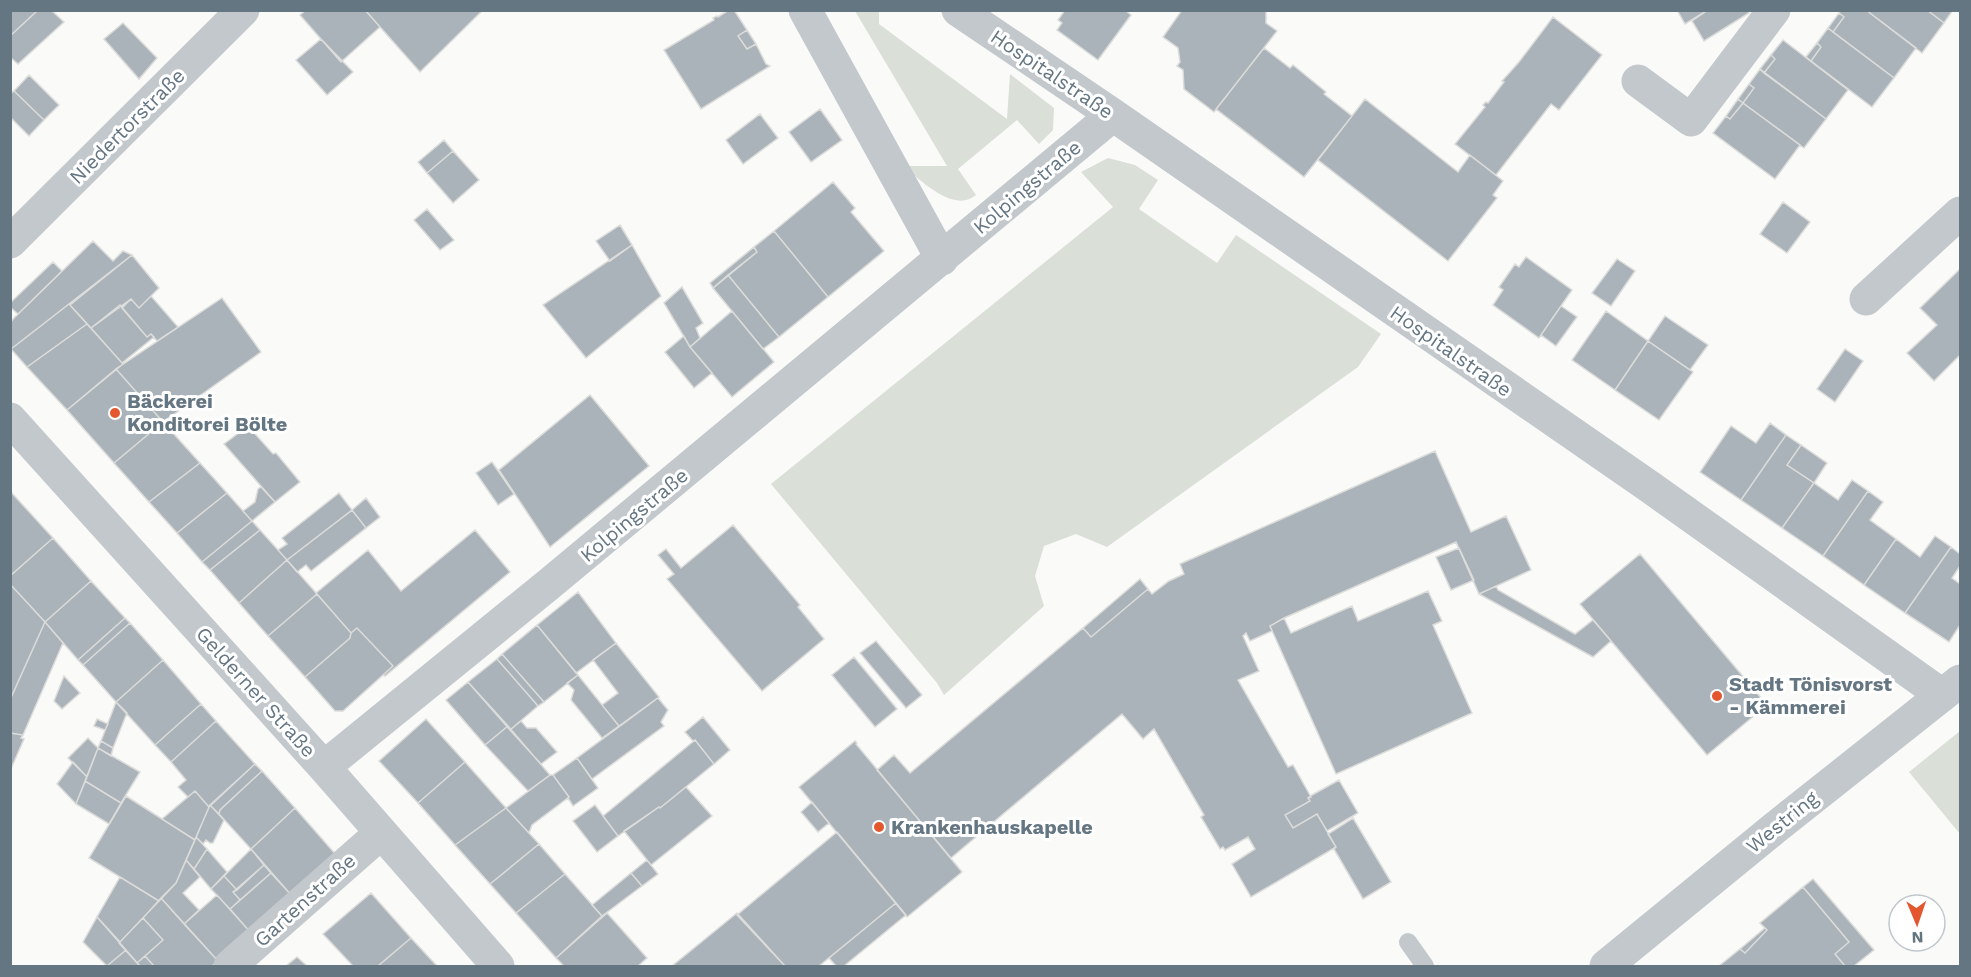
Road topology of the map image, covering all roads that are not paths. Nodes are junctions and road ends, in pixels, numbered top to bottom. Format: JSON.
{"nodes":[{"id":1,"x":243,"y":10,"type":"edge"},
{"id":2,"x":805,"y":10,"type":"edge"},
{"id":3,"x":958,"y":10,"type":"edge"},
{"id":4,"x":1774,"y":10,"type":"edge"},
{"id":5,"x":1638,"y":81,"type":"dead end"},
{"id":6,"x":1113,"y":115,"type":"junction"},
{"id":7,"x":1960,"y":213,"type":"edge"},
{"id":8,"x":10,"y":242,"type":"edge"},
{"id":9,"x":942,"y":259,"type":"junction"},
{"id":10,"x":1866,"y":298,"type":"dead end"},
{"id":11,"x":10,"y":419,"type":"edge"},
{"id":12,"x":1951,"y":688,"type":"edge"},
{"id":13,"x":324,"y":767,"type":"junction"},
{"id":14,"x":381,"y":833,"type":"junction"},
{"id":15,"x":1408,"y":942,"type":"dead end"},
{"id":16,"x":230,"y":966,"type":"edge"},
{"id":17,"x":498,"y":966,"type":"edge"},
{"id":18,"x":1425,"y":966,"type":"edge"},
{"id":19,"x":1606,"y":966,"type":"edge"}],
"edges":[{"from":1,"to":8,"type":"street","name":"Niedertorstraße"},
{"from":2,"to":9,"type":"street"},
{"from":3,"to":6,"type":"street","name":"Hospitalstraße"},
{"from":4,"to":5,"type":"street"},
{"from":6,"to":9,"type":"street","name":"Kolpingstraße"},
{"from":6,"to":12,"type":"street","name":"Hospitalstraße"},
{"from":7,"to":10,"type":"street"},
{"from":9,"to":13,"type":"street","name":"Kolpingstraße"},
{"from":11,"to":13,"type":"street","name":"Gelderner Straße"},
{"from":12,"to":19,"type":"street","name":"Westring"},
{"from":13,"to":14,"type":"street","name":"Gelderner Straße"},
{"from":14,"to":16,"type":"street","name":"Gartenstraße"},
{"from":14,"to":17,"type":"street","name":"Gelderner Straße"},
{"from":15,"to":18,"type":"lane"}]}
